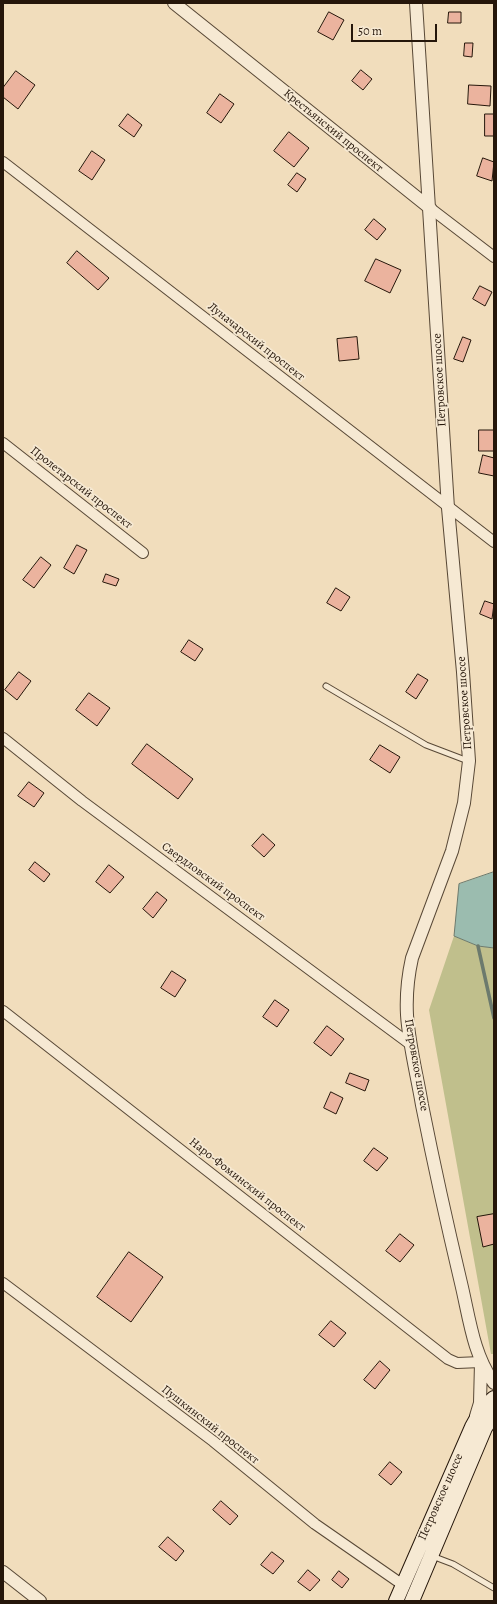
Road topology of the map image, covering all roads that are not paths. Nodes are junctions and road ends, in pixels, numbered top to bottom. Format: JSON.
{"nodes":[{"id":1,"x":174,"y":3,"type":"edge"},
{"id":2,"x":416,"y":3,"type":"edge"},
{"id":3,"x":3,"y":162,"type":"edge"},
{"id":4,"x":430,"y":208,"type":"junction"},
{"id":5,"x":494,"y":257,"type":"edge"},
{"id":6,"x":3,"y":443,"type":"edge"},
{"id":7,"x":448,"y":508,"type":"junction"},
{"id":8,"x":494,"y":542,"type":"edge"},
{"id":9,"x":143,"y":553,"type":"dead end"},
{"id":10,"x":326,"y":686,"type":"dead end"},
{"id":11,"x":3,"y":738,"type":"edge"},
{"id":12,"x":469,"y":762,"type":"junction"},
{"id":13,"x":3,"y":1011,"type":"edge"},
{"id":14,"x":410,"y":1044,"type":"junction"},
{"id":15,"x":3,"y":1283,"type":"edge"},
{"id":16,"x":481,"y":1362,"type":"junction"},
{"id":17,"x":494,"y":1371,"type":"edge"},
{"id":18,"x":494,"y":1383,"type":"edge"},
{"id":19,"x":494,"y":1398,"type":"edge"},
{"id":20,"x":494,"y":1414,"type":"edge"},
{"id":21,"x":472,"y":1427,"type":"junction"},
{"id":22,"x":431,"y":1555,"type":"junction"},
{"id":23,"x":3,"y":1572,"type":"edge"},
{"id":24,"x":403,"y":1585,"type":"junction"},
{"id":25,"x":494,"y":1588,"type":"edge"},
{"id":26,"x":40,"y":1601,"type":"edge"},
{"id":27,"x":396,"y":1601,"type":"edge"},
{"id":28,"x":412,"y":1601,"type":"edge"}],
"edges":[{"from":1,"to":4,"type":"street","name":"Крестьянский проспект"},
{"from":2,"to":4,"type":"street","name":"Петровское шоссе"},
{"from":3,"to":7,"type":"street","name":"Луначарский проспект"},
{"from":4,"to":5,"type":"street","name":"Крестьянский проспект"},
{"from":4,"to":7,"type":"street","name":"Петровское шоссе"},
{"from":6,"to":9,"type":"street","name":"Пролетарский проспект"},
{"from":7,"to":8,"type":"street","name":"Луначарский проспект"},
{"from":7,"to":12,"type":"street","name":"Петровское шоссе"},
{"from":10,"to":12,"type":"lane"},
{"from":11,"to":14,"type":"street","name":"Свердловский проспект"},
{"from":12,"to":14,"type":"street","name":"Петровское шоссе"},
{"from":13,"to":16,"type":"street","name":"Наро-Фоминский проспект"},
{"from":14,"to":16,"type":"street","name":"Петровское шоссе"},
{"from":15,"to":24,"type":"street","name":"Пушкинский проспект"},
{"from":16,"to":17,"type":"street"},
{"from":16,"to":18,"type":"street","name":"Петровское шоссе"},
{"from":16,"to":21,"type":"street"},
{"from":19,"to":21,"type":"main road","name":"Петровское шоссе"},
{"from":20,"to":22,"type":"main road","name":"Петровское шоссе"},
{"from":21,"to":24,"type":"main road","name":"Петровское шоссе"},
{"from":22,"to":25,"type":"lane"},
{"from":22,"to":28,"type":"main road","name":"Петровское шоссе"},
{"from":23,"to":26,"type":"street"},
{"from":24,"to":27,"type":"main road","name":"Петровское шоссе"}]}
